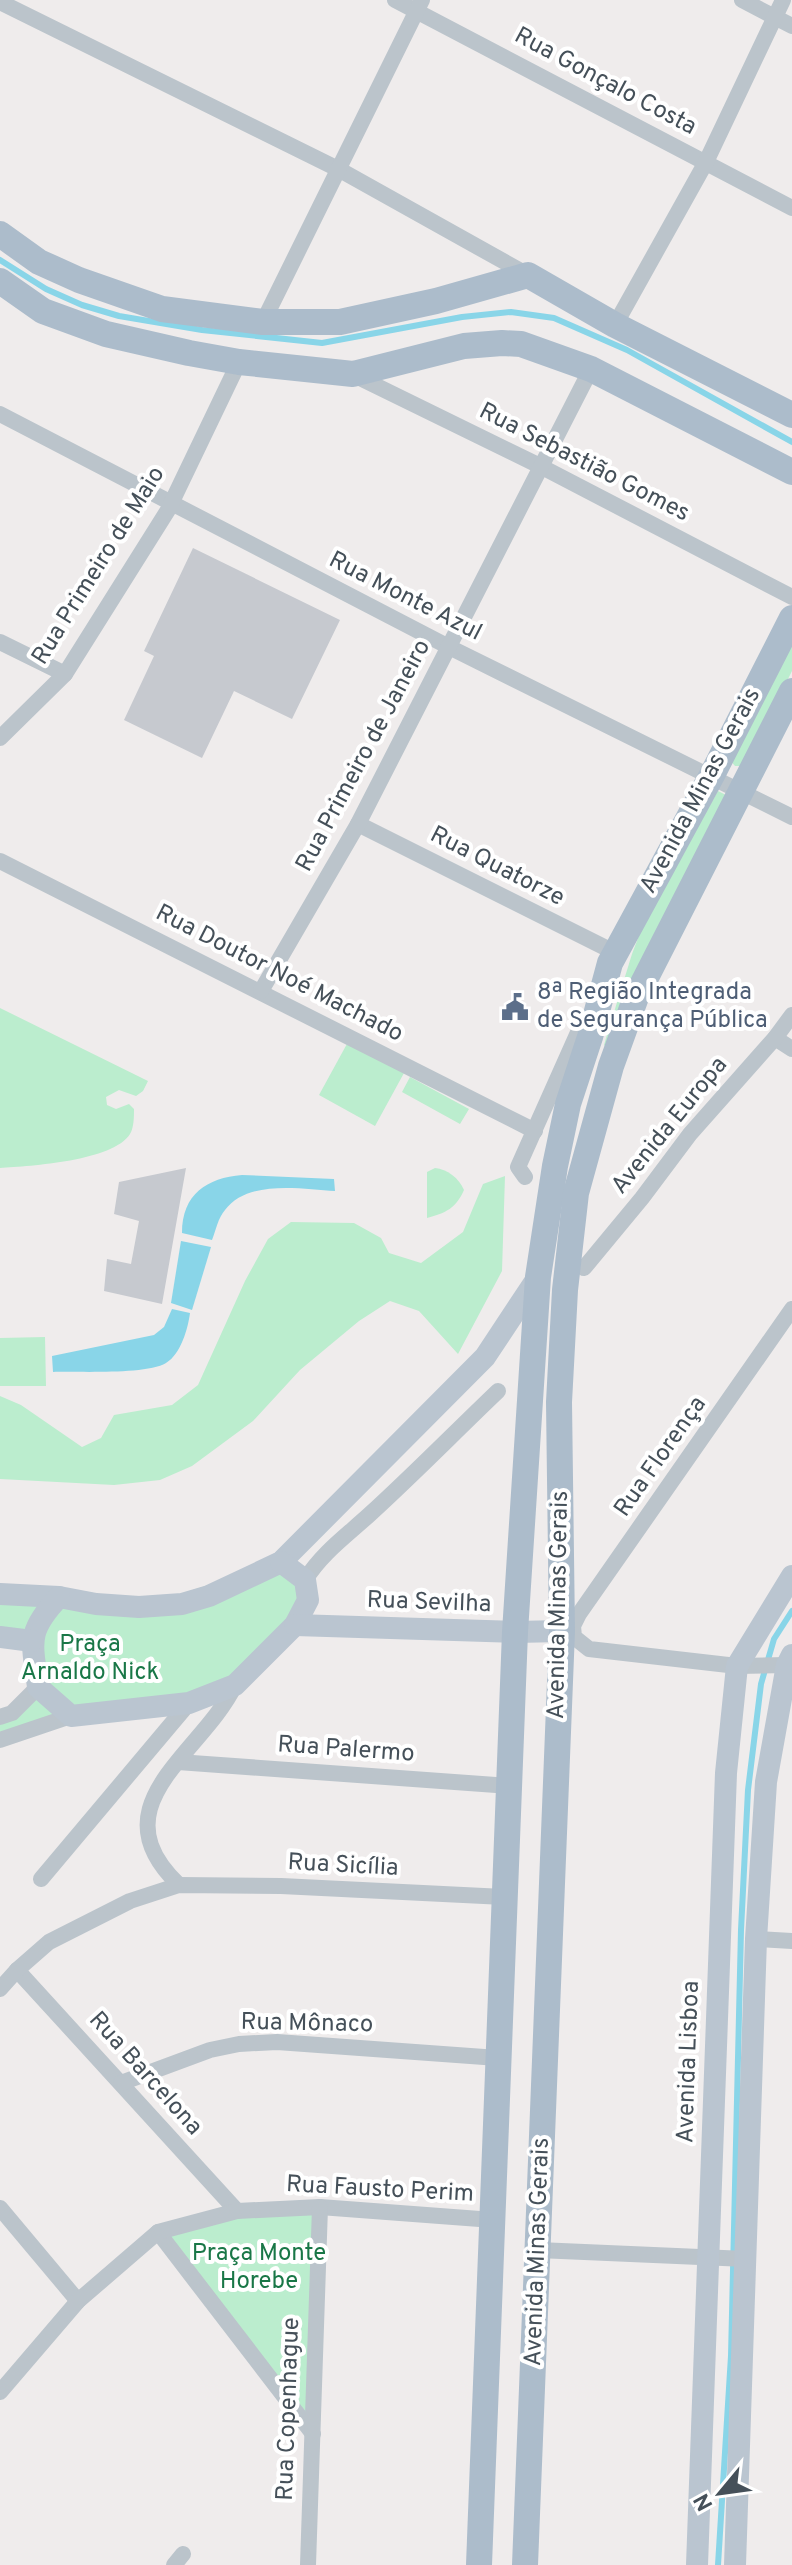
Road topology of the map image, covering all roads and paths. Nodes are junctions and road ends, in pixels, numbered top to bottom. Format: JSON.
{"nodes":[{"id":1,"x":395,"y":0,"type":"edge"},
{"id":2,"x":742,"y":0,"type":"edge"},
{"id":3,"x":783,"y":0,"type":"edge"},
{"id":4,"x":0,"y":2,"type":"edge"},
{"id":5,"x":419,"y":5,"type":"edge"},
{"id":6,"x":775,"y":17,"type":"junction"},
{"id":7,"x":792,"y":26,"type":"edge"},
{"id":8,"x":706,"y":162,"type":"junction"},
{"id":9,"x":340,"y":170,"type":"junction"},
{"id":10,"x":792,"y":208,"type":"edge"},
{"id":11,"x":0,"y":234,"type":"edge"},
{"id":12,"x":528,"y":275,"type":"junction"},
{"id":13,"x":0,"y":281,"type":"edge"},
{"id":14,"x":263,"y":322,"type":"junction"},
{"id":15,"x":615,"y":325,"type":"junction"},
{"id":16,"x":239,"y":362,"type":"junction"},
{"id":17,"x":591,"y":369,"type":"junction"},
{"id":18,"x":353,"y":374,"type":"junction"},
{"id":19,"x":0,"y":414,"type":"edge"},
{"id":20,"x":792,"y":415,"type":"edge"},
{"id":21,"x":540,"y":466,"type":"junction"},
{"id":22,"x":792,"y":472,"type":"edge"},
{"id":23,"x":171,"y":503,"type":"junction"},
{"id":24,"x":792,"y":597,"type":"edge"},
{"id":25,"x":792,"y":618,"type":"edge"},
{"id":26,"x":0,"y":642,"type":"edge"},
{"id":27,"x":449,"y":647,"type":"junction"},
{"id":28,"x":65,"y":674,"type":"junction"},
{"id":29,"x":792,"y":691,"type":"edge"},
{"id":30,"x":0,"y":738,"type":"edge"},
{"id":31,"x":712,"y":775,"type":"junction"},
{"id":32,"x":742,"y":792,"type":"junction"},
{"id":33,"x":792,"y":817,"type":"edge"},
{"id":34,"x":358,"y":824,"type":"junction"},
{"id":35,"x":0,"y":861,"type":"edge"},
{"id":36,"x":612,"y":958,"type":"junction"},
{"id":37,"x":261,"y":991,"type":"junction"},
{"id":38,"x":792,"y":1015,"type":"edge"},
{"id":39,"x":775,"y":1038,"type":"junction"},
{"id":40,"x":792,"y":1049,"type":"edge"},
{"id":41,"x":535,"y":1131,"type":"junction"},
{"id":42,"x":515,"y":1172,"type":"dead end"},
{"id":43,"x":584,"y":1268,"type":"dead end"},
{"id":44,"x":538,"y":1277,"type":"junction"},
{"id":45,"x":792,"y":1309,"type":"edge"},
{"id":46,"x":498,"y":1391,"type":"dead end"},
{"id":47,"x":281,"y":1562,"type":"junction"},
{"id":48,"x":792,"y":1576,"type":"edge"},
{"id":49,"x":305,"y":1580,"type":"junction"},
{"id":50,"x":0,"y":1594,"type":"edge"},
{"id":51,"x":59,"y":1597,"type":"junction"},
{"id":52,"x":295,"y":1625,"type":"junction"},
{"id":53,"x":515,"y":1632,"type":"junction"},
{"id":54,"x":568,"y":1632,"type":"junction"},
{"id":55,"x":0,"y":1637,"type":"edge"},
{"id":56,"x":32,"y":1641,"type":"junction"},
{"id":57,"x":789,"y":1660,"type":"edge"},
{"id":58,"x":737,"y":1666,"type":"junction"},
{"id":59,"x":235,"y":1685,"type":"junction"},
{"id":60,"x":38,"y":1687,"type":"junction"},
{"id":61,"x":189,"y":1703,"type":"junction"},
{"id":62,"x":71,"y":1716,"type":"junction"},
{"id":63,"x":0,"y":1717,"type":"edge"},
{"id":64,"x":0,"y":1740,"type":"edge"},
{"id":65,"x":178,"y":1762,"type":"junction"},
{"id":66,"x":510,"y":1786,"type":"junction"},
{"id":67,"x":41,"y":1879,"type":"dead end"},
{"id":68,"x":179,"y":1885,"type":"junction"},
{"id":69,"x":504,"y":1897,"type":"junction"},
{"id":70,"x":756,"y":1939,"type":"junction"},
{"id":71,"x":792,"y":1941,"type":"edge"},
{"id":72,"x":17,"y":1970,"type":"junction"},
{"id":73,"x":0,"y":1989,"type":"edge"},
{"id":74,"x":498,"y":2058,"type":"junction"},
{"id":75,"x":121,"y":2083,"type":"junction"},
{"id":76,"x":320,"y":2207,"type":"junction"},
{"id":77,"x":0,"y":2208,"type":"edge"},
{"id":78,"x":237,"y":2211,"type":"junction"},
{"id":79,"x":493,"y":2220,"type":"junction"},
{"id":80,"x":158,"y":2232,"type":"junction"},
{"id":81,"x":538,"y":2250,"type":"junction"},
{"id":82,"x":708,"y":2257,"type":"junction"},
{"id":83,"x":746,"y":2259,"type":"junction"},
{"id":84,"x":78,"y":2301,"type":"junction"},
{"id":85,"x":0,"y":2392,"type":"edge"},
{"id":86,"x":313,"y":2434,"type":"junction"},
{"id":87,"x":308,"y":2565,"type":"edge"},
{"id":88,"x":479,"y":2565,"type":"edge"},
{"id":89,"x":525,"y":2565,"type":"edge"},
{"id":90,"x":697,"y":2565,"type":"edge"},
{"id":91,"x":735,"y":2565,"type":"edge"}],
"edges":[{"from":1,"to":5,"type":"street","name":"Rua Gonçalo Costa"},
{"from":2,"to":6,"type":"street"},
{"from":3,"to":6,"type":"street"},
{"from":4,"to":9,"type":"street"},
{"from":5,"to":8,"type":"street","name":"Rua Gonçalo Costa"},
{"from":5,"to":9,"type":"street"},
{"from":6,"to":7,"type":"street"},
{"from":6,"to":8,"type":"street"},
{"from":8,"to":10,"type":"street","name":"Rua Gonçalo Costa"},
{"from":8,"to":15,"type":"street"},
{"from":9,"to":12,"type":"street"},
{"from":9,"to":14,"type":"street"},
{"from":11,"to":14,"type":"main road"},
{"from":12,"to":14,"type":"main road"},
{"from":12,"to":15,"type":"main road"},
{"from":13,"to":16,"type":"main road"},
{"from":15,"to":20,"type":"main road"},
{"from":16,"to":18,"type":"main road"},
{"from":16,"to":23,"type":"street","name":"Rua Primeiro de Maio"},
{"from":17,"to":18,"type":"main road"},
{"from":17,"to":21,"type":"street","name":"Rua Primeiro de Janeiro"},
{"from":17,"to":22,"type":"main road"},
{"from":18,"to":21,"type":"street","name":"Rua Sebastião Gomes"},
{"from":19,"to":23,"type":"street","name":"Rua Monte Azul"},
{"from":21,"to":24,"type":"street","name":"Rua Sebastião Gomes"},
{"from":21,"to":27,"type":"street","name":"Rua Primeiro de Janeiro"},
{"from":23,"to":27,"type":"street","name":"Rua Monte Azul"},
{"from":23,"to":28,"type":"street","name":"Rua Primeiro de Maio"},
{"from":25,"to":31,"type":"main road","name":"Avenida Minas Gerais"},
{"from":26,"to":28,"type":"street"},
{"from":27,"to":31,"type":"street","name":"Rua Monte Azul"},
{"from":27,"to":34,"type":"street","name":"Rua Primeiro de Janeiro"},
{"from":28,"to":30,"type":"street","name":"Rua Primeiro de Maio"},
{"from":29,"to":32,"type":"main road","name":"Avenida Minas Gerais"},
{"from":31,"to":32,"type":"street","name":"Rua Monte Azul"},
{"from":31,"to":36,"type":"main road","name":"Avenida Minas Gerais"},
{"from":32,"to":33,"type":"street","name":"Rua Monte Azul"},
{"from":32,"to":54,"type":"main road","name":"Avenida Minas Gerais"},
{"from":34,"to":36,"type":"street","name":"Rua Quatorze"},
{"from":34,"to":37,"type":"street","name":"Rua Primeiro de Janeiro"},
{"from":35,"to":37,"type":"street","name":"Rua Doutor Noé Machado"},
{"from":36,"to":41,"type":"street","name":"Avenida Minas Gerais"},
{"from":36,"to":44,"type":"main road","name":"Avenida Minas Gerais"},
{"from":37,"to":41,"type":"street","name":"Rua Doutor Noé Machado"},
{"from":38,"to":39,"type":"street","name":"Avenida Europa"},
{"from":39,"to":40,"type":"street"},
{"from":39,"to":43,"type":"street","name":"Avenida Europa"},
{"from":41,"to":42,"type":"street","name":"Avenida Minas Gerais"},
{"from":44,"to":47,"type":"street"},
{"from":44,"to":53,"type":"main road","name":"Avenida Minas Gerais"},
{"from":45,"to":54,"type":"street","name":"Rua Florença"},
{"from":46,"to":49,"type":"street"},
{"from":47,"to":49,"type":"street"},
{"from":47,"to":51,"type":"street"},
{"from":48,"to":58,"type":"street","name":"Avenida Lisboa"},
{"from":49,"to":52,"type":"street"},
{"from":50,"to":51,"type":"street"},
{"from":51,"to":56,"type":"street"},
{"from":52,"to":53,"type":"street","name":"Rua Sevilha"},
{"from":52,"to":59,"type":"street"},
{"from":53,"to":54,"type":"street","name":"Rua Sevilha"},
{"from":53,"to":66,"type":"main road","name":"Avenida Minas Gerais"},
{"from":54,"to":58,"type":"street"},
{"from":54,"to":81,"type":"main road","name":"Avenida Minas Gerais"},
{"from":55,"to":56,"type":"street"},
{"from":56,"to":60,"type":"street"},
{"from":57,"to":58,"type":"street"},
{"from":57,"to":70,"type":"street"},
{"from":58,"to":82,"type":"street","name":"Avenida Lisboa"},
{"from":59,"to":61,"type":"street"},
{"from":59,"to":65,"type":"street"},
{"from":60,"to":62,"type":"street"},
{"from":60,"to":63,"type":"street"},
{"from":61,"to":62,"type":"street"},
{"from":61,"to":67,"type":"street"},
{"from":62,"to":64,"type":"street"},
{"from":65,"to":66,"type":"street","name":"Rua Palermo"},
{"from":65,"to":68,"type":"street"},
{"from":66,"to":69,"type":"main road","name":"Avenida Minas Gerais"},
{"from":68,"to":69,"type":"street","name":"Rua Sicília"},
{"from":68,"to":72,"type":"street","name":"Rua Sicília"},
{"from":69,"to":74,"type":"main road","name":"Avenida Minas Gerais"},
{"from":70,"to":71,"type":"street"},
{"from":70,"to":83,"type":"street"},
{"from":72,"to":73,"type":"street","name":"Rua Sicília"},
{"from":72,"to":75,"type":"street","name":"Rua Barcelona"},
{"from":74,"to":75,"type":"street","name":"Rua Mônaco"},
{"from":74,"to":79,"type":"main road","name":"Avenida Minas Gerais"},
{"from":75,"to":78,"type":"street","name":"Rua Barcelona"},
{"from":76,"to":78,"type":"street","name":"Rua Fausto Perim"},
{"from":76,"to":79,"type":"street","name":"Rua Fausto Perim"},
{"from":76,"to":86,"type":"street","name":"Rua Copenhague"},
{"from":77,"to":84,"type":"street"},
{"from":78,"to":80,"type":"street","name":"Rua Fausto Perim"},
{"from":79,"to":88,"type":"main road","name":"Avenida Minas Gerais"},
{"from":80,"to":84,"type":"street","name":"Rua Fausto Perim"},
{"from":80,"to":86,"type":"street"},
{"from":81,"to":82,"type":"street"},
{"from":81,"to":89,"type":"main road","name":"Avenida Minas Gerais"},
{"from":82,"to":83,"type":"street"},
{"from":82,"to":90,"type":"street","name":"Avenida Lisboa"},
{"from":83,"to":91,"type":"street"},
{"from":84,"to":85,"type":"street","name":"Rua Fausto Perim"},
{"from":86,"to":87,"type":"street","name":"Rua Copenhague"}]}
